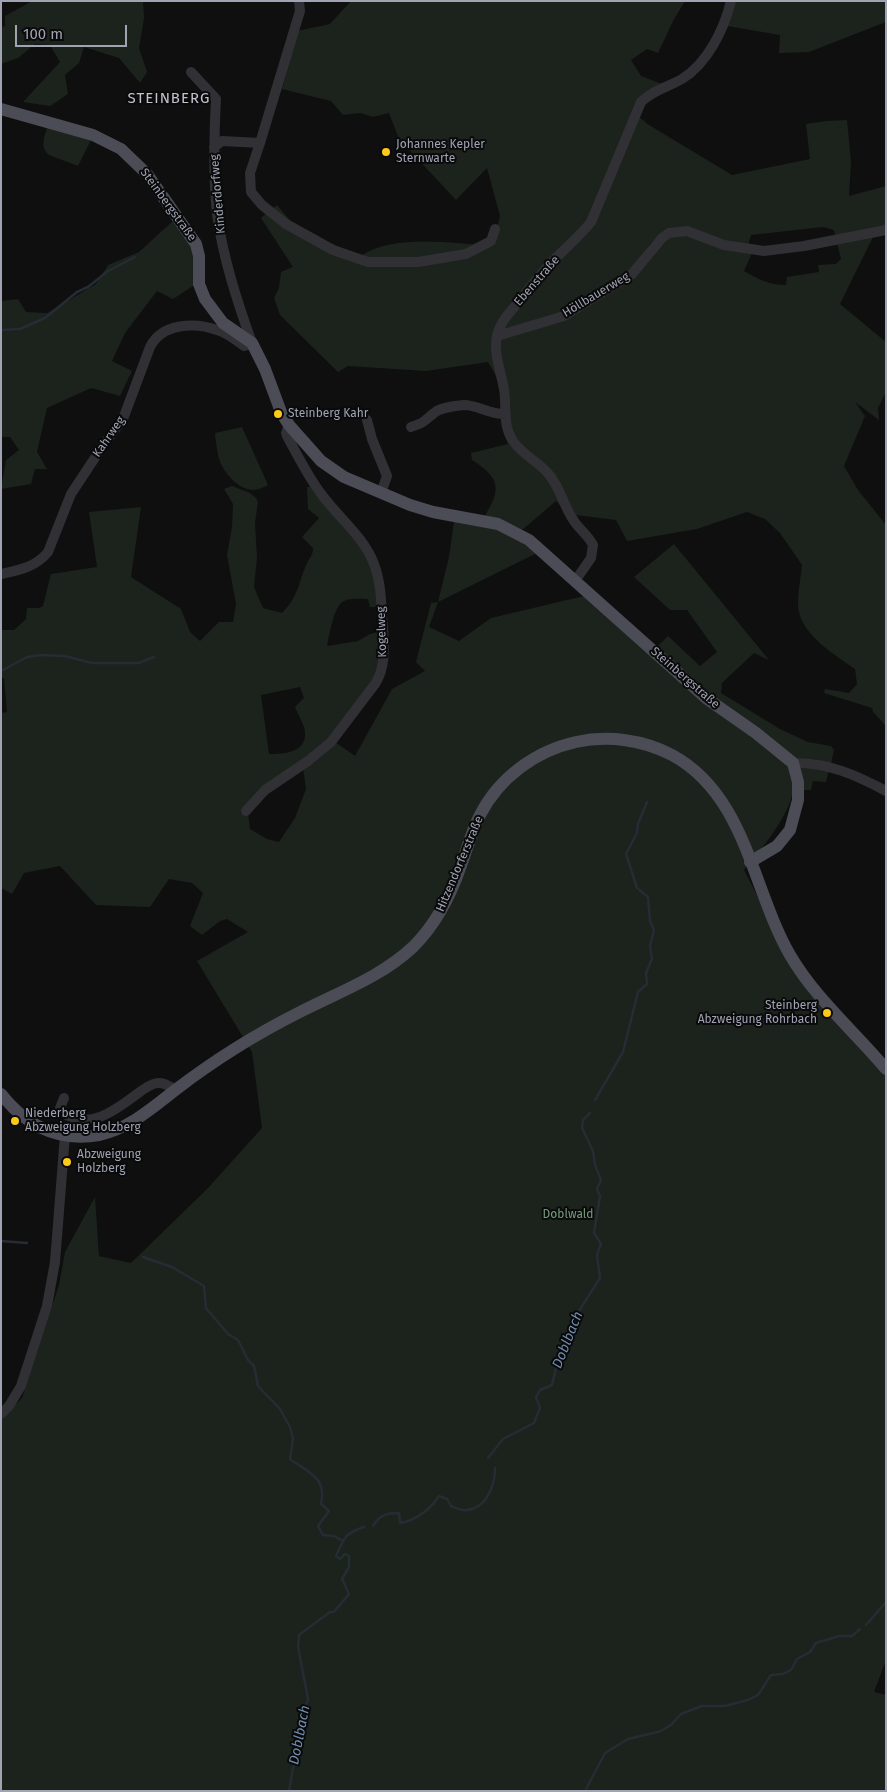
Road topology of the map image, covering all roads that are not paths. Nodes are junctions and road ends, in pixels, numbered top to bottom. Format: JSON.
{"nodes":[{"id":1,"x":299,"y":1,"type":"edge"},
{"id":2,"x":731,"y":1,"type":"edge"},
{"id":3,"x":191,"y":72,"type":"dead end"},
{"id":4,"x":1,"y":109,"type":"edge"},
{"id":5,"x":260,"y":143,"type":"junction"},
{"id":6,"x":214,"y":147,"type":"junction"},
{"id":7,"x":495,"y":229,"type":"dead end"},
{"id":8,"x":886,"y":230,"type":"edge"},
{"id":9,"x":497,"y":336,"type":"junction"},
{"id":10,"x":252,"y":343,"type":"junction"},
{"id":11,"x":506,"y":414,"type":"junction"},
{"id":12,"x":367,"y":420,"type":"dead end"},
{"id":13,"x":290,"y":425,"type":"junction"},
{"id":14,"x":411,"y":427,"type":"dead end"},
{"id":15,"x":381,"y":492,"type":"junction"},
{"id":16,"x":1,"y":574,"type":"edge"},
{"id":17,"x":575,"y":581,"type":"junction"},
{"id":18,"x":793,"y":763,"type":"junction"},
{"id":19,"x":886,"y":791,"type":"edge"},
{"id":20,"x":246,"y":811,"type":"dead end"},
{"id":21,"x":750,"y":862,"type":"junction"},
{"id":22,"x":886,"y":1069,"type":"edge"},
{"id":23,"x":176,"y":1090,"type":"junction"},
{"id":24,"x":1,"y":1094,"type":"edge"},
{"id":25,"x":64,"y":1098,"type":"dead end"},
{"id":26,"x":65,"y":1135,"type":"junction"},
{"id":27,"x":1,"y":1414,"type":"edge"}],
"edges":[{"from":1,"to":5,"type":"street"},
{"from":2,"to":9,"type":"street","name":"Ebenstraße"},
{"from":3,"to":6,"type":"street"},
{"from":4,"to":10,"type":"main road","name":"Steinbergstraße"},
{"from":5,"to":6,"type":"street","name":"Kinderdorfweg"},
{"from":5,"to":7,"type":"street"},
{"from":6,"to":10,"type":"street","name":"Kinderdorfweg"},
{"from":8,"to":9,"type":"street","name":"Höllbauerweg"},
{"from":9,"to":11,"type":"street"},
{"from":10,"to":13,"type":"main road","name":"Steinbergstraße"},
{"from":10,"to":16,"type":"street","name":"Kahrweg"},
{"from":11,"to":14,"type":"street"},
{"from":11,"to":17,"type":"street"},
{"from":12,"to":15,"type":"street"},
{"from":13,"to":15,"type":"main road","name":"Steinbergstraße"},
{"from":13,"to":20,"type":"street","name":"Kogelweg"},
{"from":15,"to":17,"type":"main road","name":"Steinbergstraße"},
{"from":17,"to":18,"type":"main road","name":"Steinbergstraße"},
{"from":18,"to":19,"type":"street"},
{"from":18,"to":21,"type":"main road"},
{"from":21,"to":22,"type":"main road","name":"Hitzendorferstraße"},
{"from":21,"to":23,"type":"main road","name":"Hitzendorferstraße"},
{"from":23,"to":25,"type":"street"},
{"from":23,"to":26,"type":"main road","name":"Hitzendorferstraße"},
{"from":24,"to":26,"type":"main road","name":"Hitzendorferstraße"},
{"from":26,"to":27,"type":"street"}]}
